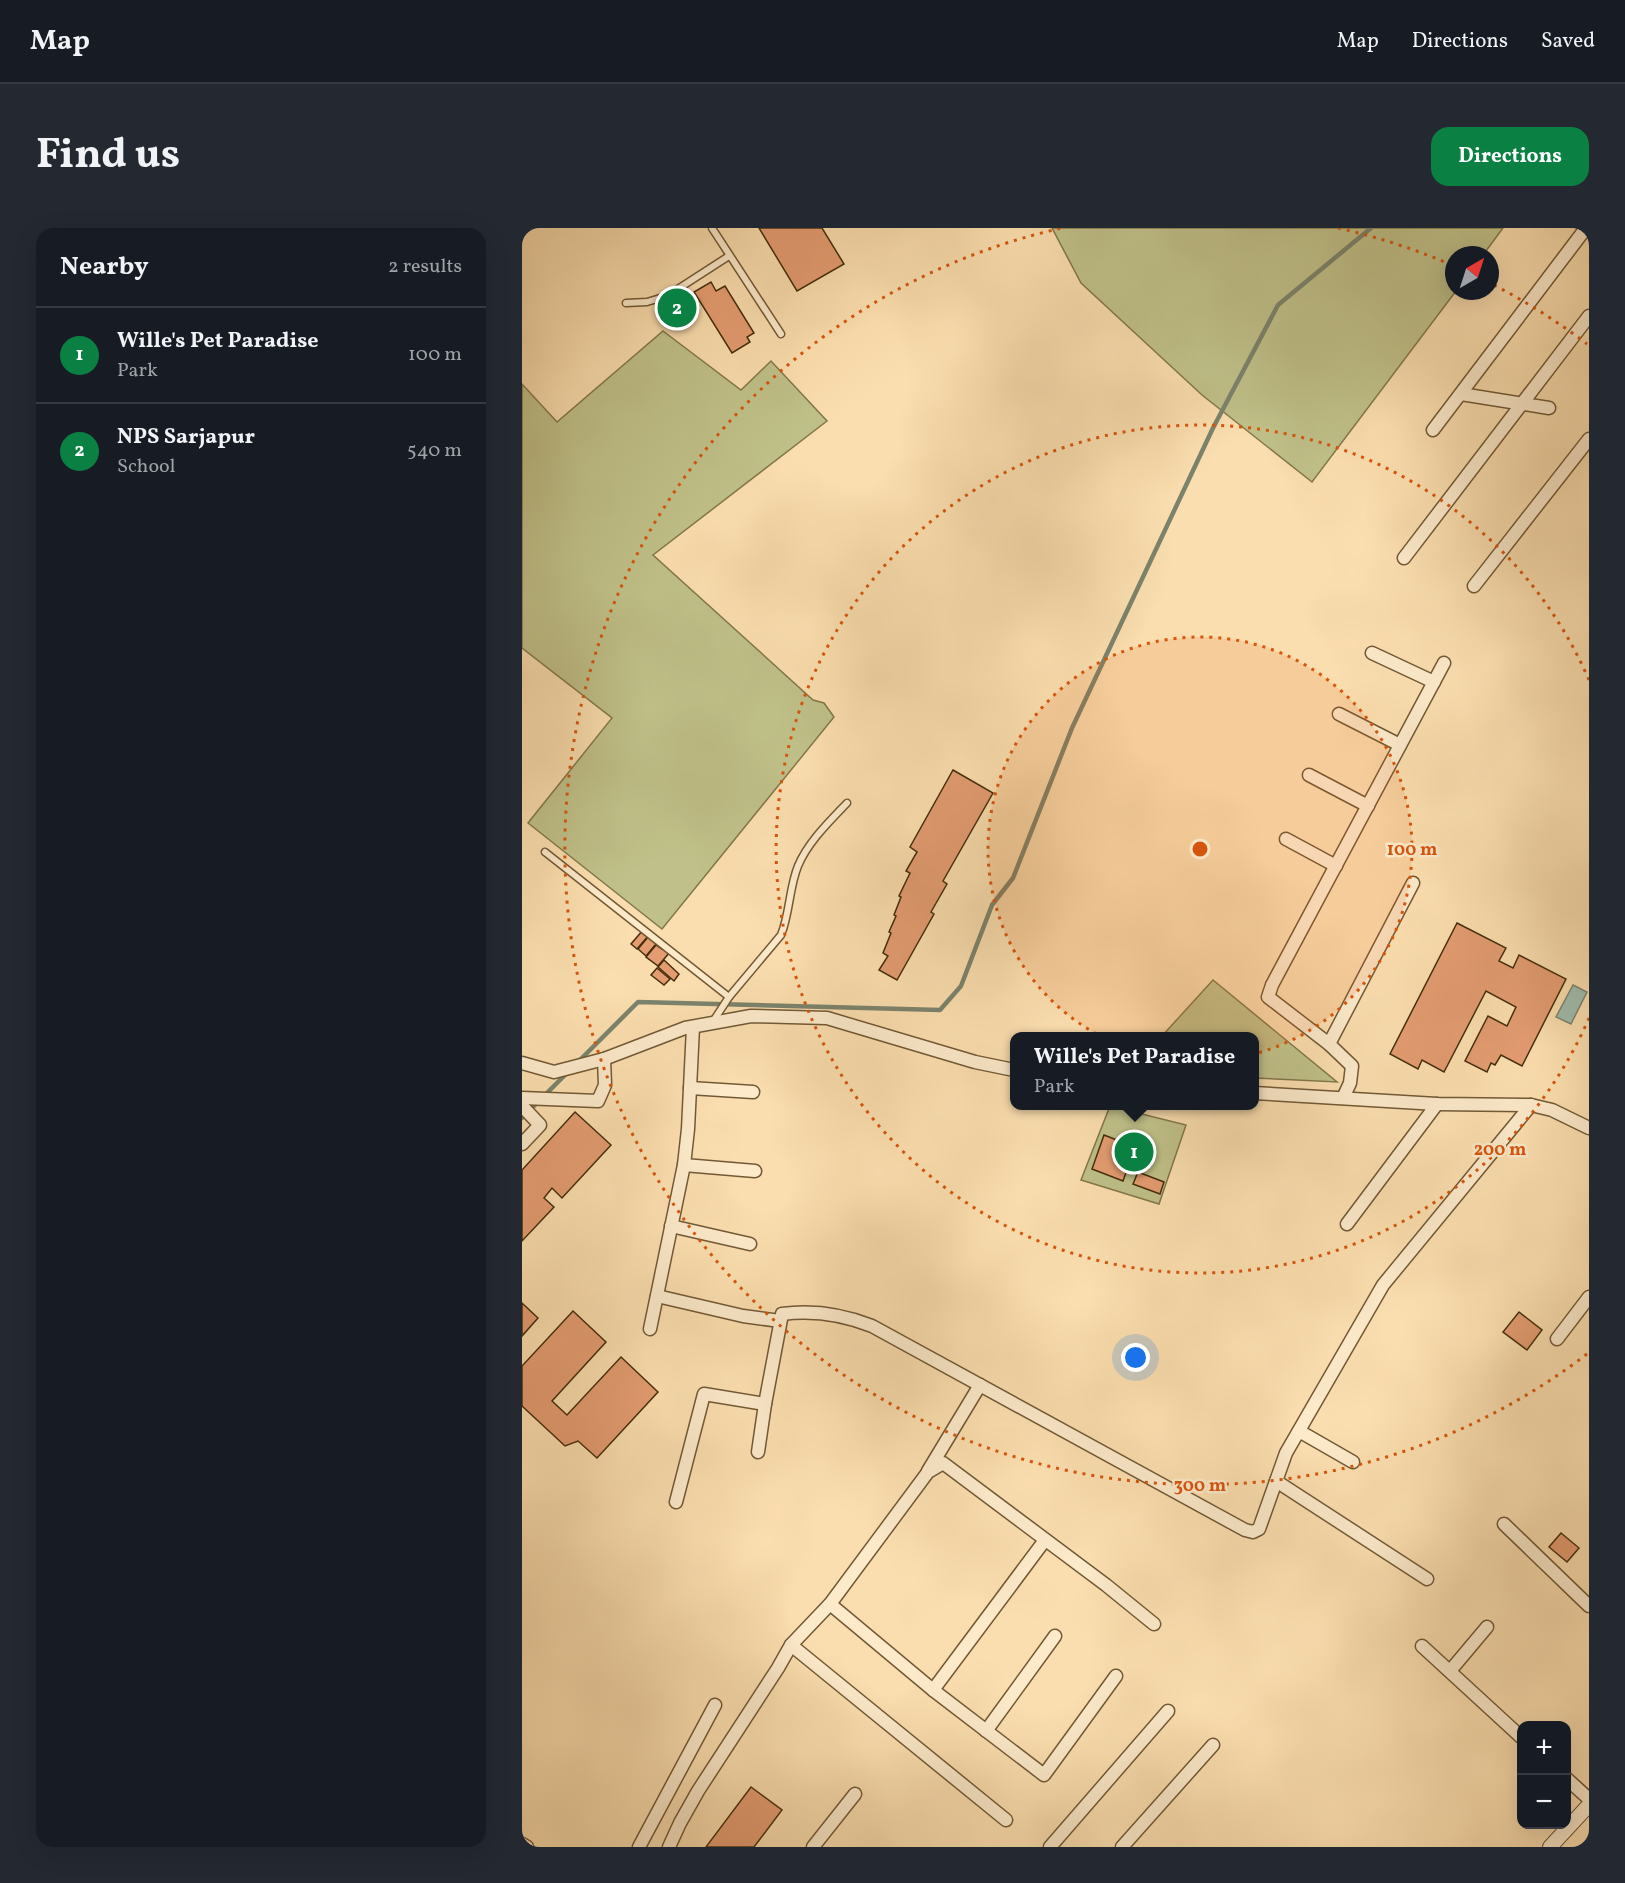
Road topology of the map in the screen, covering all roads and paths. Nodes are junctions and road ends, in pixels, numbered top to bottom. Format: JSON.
{"nodes":[{"id":1,"x":712,"y":228,"type":"edge"},
{"id":2,"x":1586,"y":228,"type":"edge"},
{"id":3,"x":729,"y":256,"type":"junction"},
{"id":4,"x":626,"y":303,"type":"dead end"},
{"id":5,"x":1589,"y":315,"type":"edge"},
{"id":6,"x":781,"y":334,"type":"dead end"},
{"id":7,"x":1461,"y":394,"type":"junction"},
{"id":8,"x":1522,"y":404,"type":"junction"},
{"id":9,"x":1549,"y":408,"type":"dead end"},
{"id":10,"x":1433,"y":430,"type":"dead end"},
{"id":11,"x":1589,"y":439,"type":"edge"},
{"id":12,"x":1404,"y":558,"type":"dead end"},
{"id":13,"x":1474,"y":586,"type":"dead end"},
{"id":14,"x":1372,"y":653,"type":"dead end"},
{"id":15,"x":1444,"y":663,"type":"dead end"},
{"id":16,"x":1434,"y":682,"type":"junction"},
{"id":17,"x":1339,"y":714,"type":"dead end"},
{"id":18,"x":1400,"y":745,"type":"junction"},
{"id":19,"x":1308,"y":775,"type":"dead end"},
{"id":20,"x":847,"y":803,"type":"dead end"},
{"id":21,"x":1368,"y":806,"type":"junction"},
{"id":22,"x":1286,"y":839,"type":"dead end"},
{"id":23,"x":545,"y":852,"type":"dead end"},
{"id":24,"x":1336,"y":866,"type":"junction"},
{"id":25,"x":1413,"y":882,"type":"dead end"},
{"id":26,"x":729,"y":997,"type":"junction"},
{"id":27,"x":712,"y":1023,"type":"junction"},
{"id":28,"x":693,"y":1027,"type":"junction"},
{"id":29,"x":1329,"y":1044,"type":"junction"},
{"id":30,"x":604,"y":1059,"type":"junction"},
{"id":31,"x":522,"y":1063,"type":"edge"},
{"id":32,"x":1010,"y":1069,"type":"edge"},
{"id":33,"x":690,"y":1088,"type":"junction"},
{"id":34,"x":753,"y":1092,"type":"dead end"},
{"id":35,"x":1259,"y":1092,"type":"edge"},
{"id":36,"x":522,"y":1098,"type":"edge"},
{"id":37,"x":1343,"y":1098,"type":"junction"},
{"id":38,"x":1437,"y":1104,"type":"junction"},
{"id":39,"x":1531,"y":1105,"type":"junction"},
{"id":40,"x":522,"y":1106,"type":"edge"},
{"id":41,"x":1589,"y":1128,"type":"edge"},
{"id":42,"x":522,"y":1144,"type":"edge"},
{"id":43,"x":684,"y":1165,"type":"junction"},
{"id":44,"x":755,"y":1171,"type":"dead end"},
{"id":45,"x":1347,"y":1224,"type":"dead end"},
{"id":46,"x":671,"y":1226,"type":"junction"},
{"id":47,"x":750,"y":1244,"type":"dead end"},
{"id":48,"x":657,"y":1296,"type":"junction"},
{"id":49,"x":1589,"y":1297,"type":"edge"},
{"id":50,"x":780,"y":1321,"type":"junction"},
{"id":51,"x":650,"y":1329,"type":"dead end"},
{"id":52,"x":1557,"y":1339,"type":"dead end"},
{"id":53,"x":980,"y":1385,"type":"junction"},
{"id":54,"x":765,"y":1404,"type":"junction"},
{"id":55,"x":1299,"y":1431,"type":"junction"},
{"id":56,"x":758,"y":1452,"type":"dead end"},
{"id":57,"x":1353,"y":1462,"type":"dead end"},
{"id":58,"x":928,"y":1472,"type":"junction"},
{"id":59,"x":1276,"y":1481,"type":"junction"},
{"id":60,"x":676,"y":1502,"type":"dead end"},
{"id":61,"x":1504,"y":1524,"type":"dead end"},
{"id":62,"x":1045,"y":1540,"type":"junction"},
{"id":63,"x":1427,"y":1579,"type":"dead end"},
{"id":64,"x":830,"y":1604,"type":"junction"},
{"id":65,"x":1589,"y":1606,"type":"edge"},
{"id":66,"x":1154,"y":1624,"type":"dead end"},
{"id":67,"x":1487,"y":1627,"type":"dead end"},
{"id":68,"x":1055,"y":1636,"type":"dead end"},
{"id":69,"x":791,"y":1645,"type":"junction"},
{"id":70,"x":1422,"y":1646,"type":"dead end"},
{"id":71,"x":1449,"y":1671,"type":"junction"},
{"id":72,"x":1116,"y":1676,"type":"dead end"},
{"id":73,"x":933,"y":1690,"type":"junction"},
{"id":74,"x":715,"y":1704,"type":"dead end"},
{"id":75,"x":1168,"y":1711,"type":"dead end"},
{"id":76,"x":986,"y":1731,"type":"junction"},
{"id":77,"x":1517,"y":1733,"type":"edge"},
{"id":78,"x":1213,"y":1745,"type":"dead end"},
{"id":79,"x":1571,"y":1783,"type":"edge"},
{"id":80,"x":855,"y":1794,"type":"dead end"},
{"id":81,"x":1589,"y":1799,"type":"edge"},
{"id":82,"x":1589,"y":1805,"type":"edge"},
{"id":83,"x":1006,"y":1820,"type":"dead end"},
{"id":84,"x":522,"y":1844,"type":"edge"},
{"id":85,"x":527,"y":1847,"type":"edge"},
{"id":86,"x":639,"y":1847,"type":"edge"},
{"id":87,"x":669,"y":1847,"type":"edge"},
{"id":88,"x":813,"y":1847,"type":"edge"},
{"id":89,"x":1050,"y":1847,"type":"edge"},
{"id":90,"x":1122,"y":1847,"type":"edge"},
{"id":91,"x":1550,"y":1847,"type":"edge"}],
"edges":[{"from":1,"to":3,"type":"lane"},
{"from":2,"to":7,"type":"street"},
{"from":3,"to":4,"type":"lane"},
{"from":3,"to":6,"type":"lane"},
{"from":5,"to":8,"type":"street"},
{"from":7,"to":8,"type":"street"},
{"from":7,"to":10,"type":"street"},
{"from":8,"to":9,"type":"street"},
{"from":8,"to":12,"type":"street"},
{"from":11,"to":13,"type":"street"},
{"from":14,"to":16,"type":"street"},
{"from":15,"to":16,"type":"street"},
{"from":16,"to":18,"type":"street"},
{"from":17,"to":18,"type":"street"},
{"from":18,"to":21,"type":"street"},
{"from":19,"to":21,"type":"street"},
{"from":20,"to":26,"type":"lane"},
{"from":21,"to":24,"type":"street"},
{"from":22,"to":24,"type":"street"},
{"from":23,"to":26,"type":"lane"},
{"from":24,"to":29,"type":"street"},
{"from":25,"to":29,"type":"street"},
{"from":26,"to":27,"type":"lane"},
{"from":27,"to":28,"type":"street"},
{"from":27,"to":32,"type":"street"},
{"from":28,"to":30,"type":"street"},
{"from":28,"to":33,"type":"street"},
{"from":29,"to":37,"type":"street"},
{"from":30,"to":31,"type":"street"},
{"from":30,"to":36,"type":"street"},
{"from":33,"to":34,"type":"street"},
{"from":33,"to":43,"type":"street"},
{"from":35,"to":37,"type":"street"},
{"from":37,"to":38,"type":"street"},
{"from":38,"to":39,"type":"street"},
{"from":38,"to":45,"type":"street"},
{"from":39,"to":41,"type":"street"},
{"from":39,"to":55,"type":"street"},
{"from":40,"to":42,"type":"street"},
{"from":43,"to":44,"type":"street"},
{"from":43,"to":46,"type":"street"},
{"from":46,"to":47,"type":"street"},
{"from":46,"to":48,"type":"street"},
{"from":48,"to":50,"type":"street"},
{"from":48,"to":51,"type":"street"},
{"from":49,"to":52,"type":"street"},
{"from":50,"to":53,"type":"street"},
{"from":50,"to":54,"type":"street"},
{"from":53,"to":58,"type":"street"},
{"from":53,"to":59,"type":"street"},
{"from":54,"to":56,"type":"street"},
{"from":54,"to":60,"type":"street"},
{"from":55,"to":57,"type":"street"},
{"from":55,"to":59,"type":"street"},
{"from":58,"to":62,"type":"street"},
{"from":58,"to":64,"type":"street"},
{"from":59,"to":63,"type":"street"},
{"from":61,"to":65,"type":"street"},
{"from":62,"to":66,"type":"street"},
{"from":62,"to":73,"type":"street"},
{"from":64,"to":69,"type":"street"},
{"from":64,"to":73,"type":"street"},
{"from":67,"to":71,"type":"street"},
{"from":68,"to":76,"type":"street"},
{"from":69,"to":83,"type":"street"},
{"from":69,"to":87,"type":"street"},
{"from":70,"to":71,"type":"street"},
{"from":71,"to":77,"type":"street"},
{"from":72,"to":76,"type":"street"},
{"from":73,"to":76,"type":"street"},
{"from":74,"to":86,"type":"street"},
{"from":75,"to":89,"type":"street"},
{"from":78,"to":90,"type":"street"},
{"from":79,"to":81,"type":"street"},
{"from":80,"to":88,"type":"street"},
{"from":82,"to":91,"type":"street"},
{"from":84,"to":85,"type":"street"}]}
